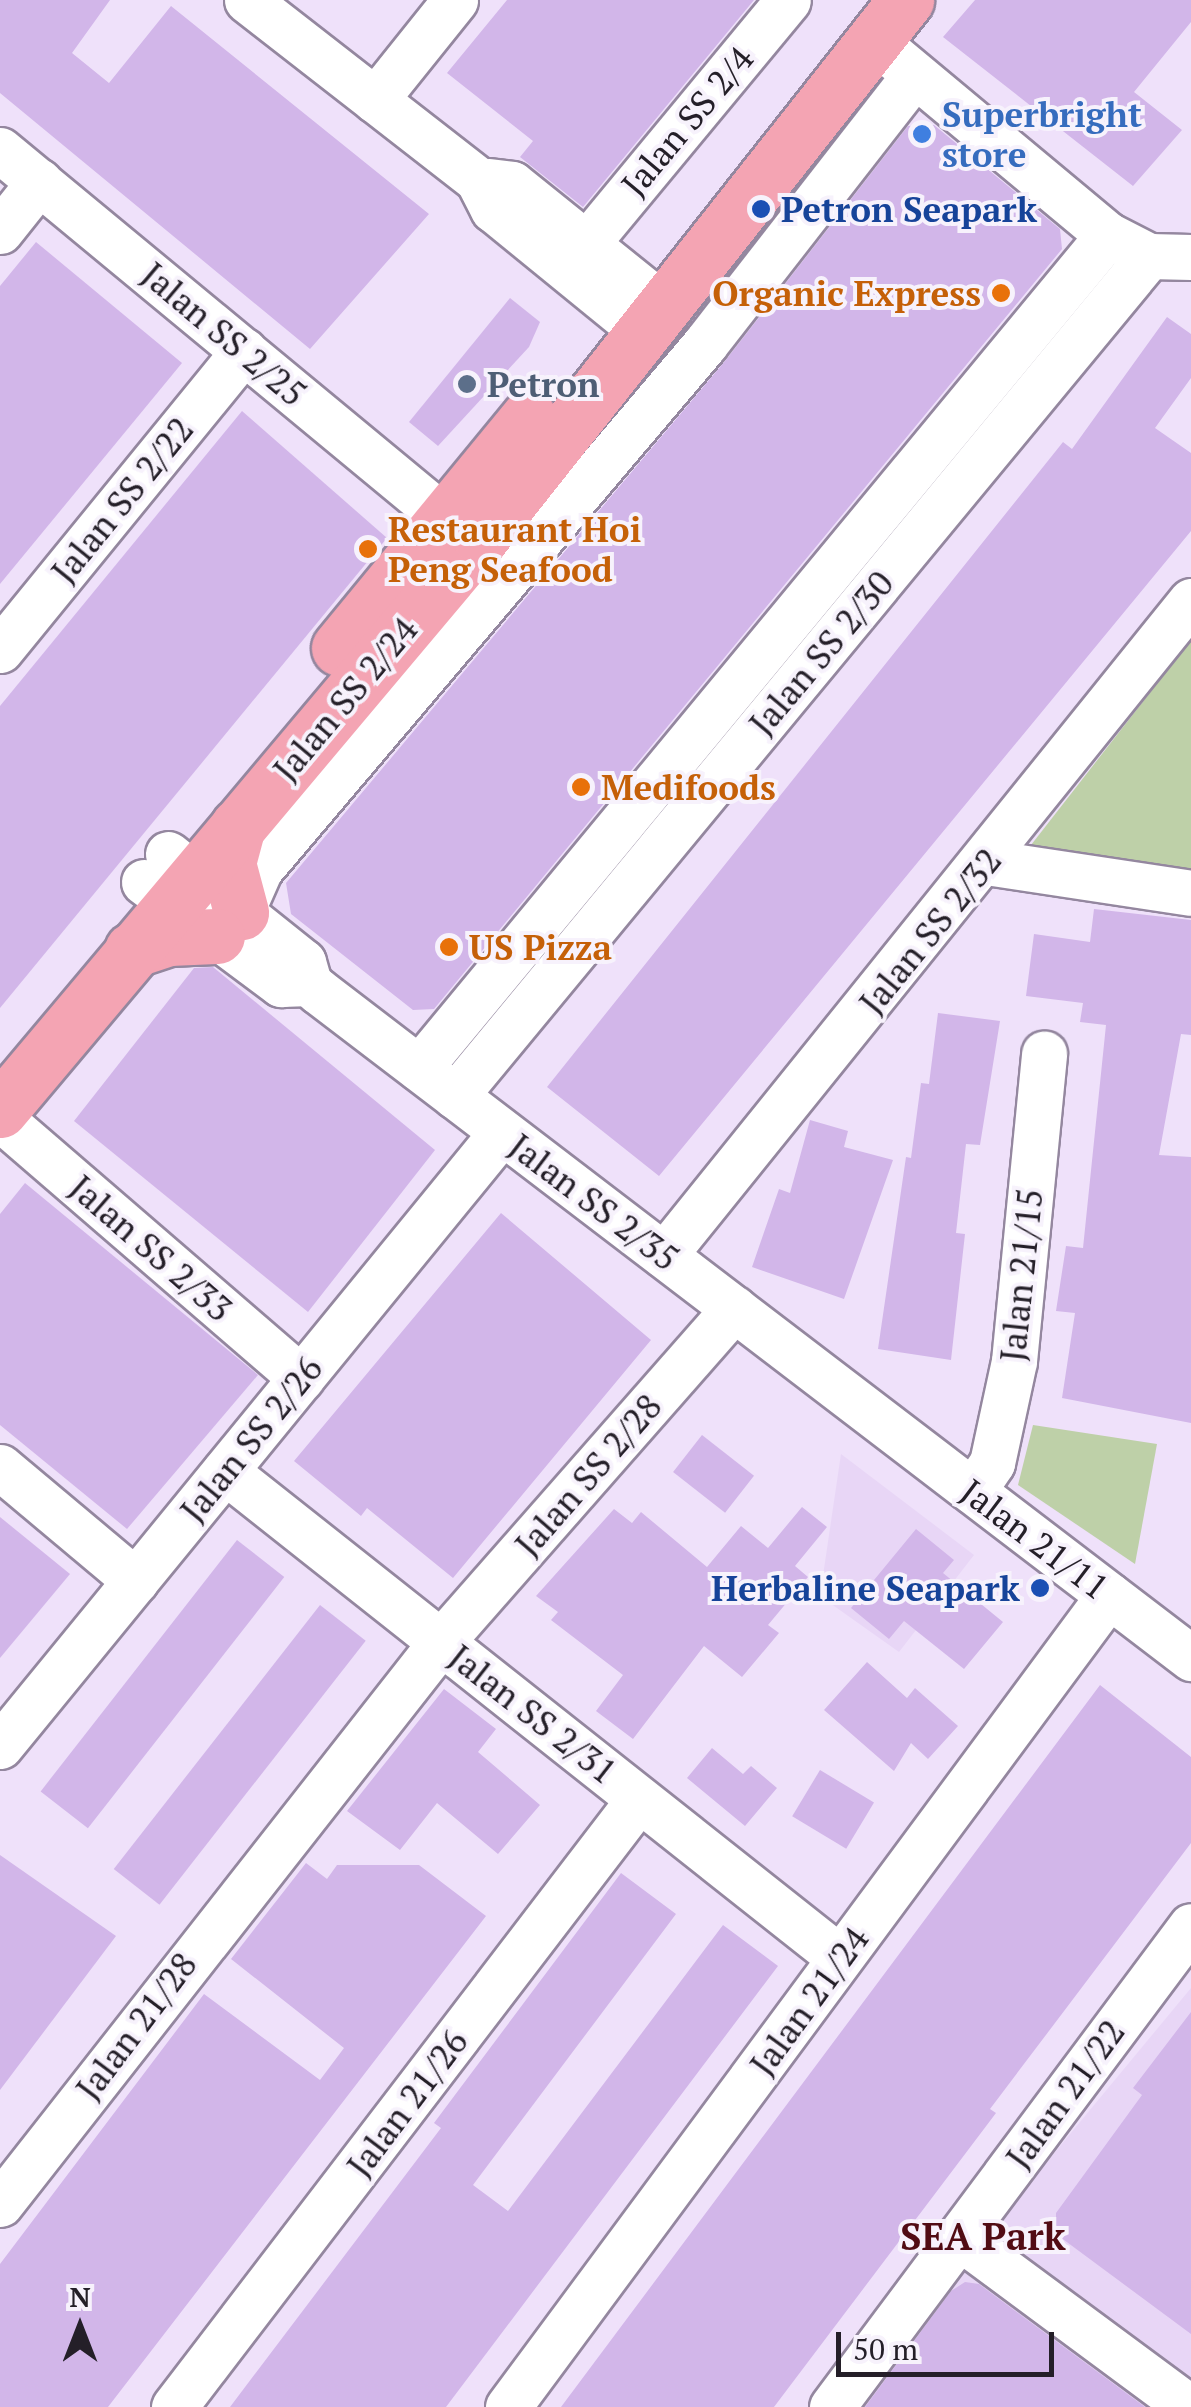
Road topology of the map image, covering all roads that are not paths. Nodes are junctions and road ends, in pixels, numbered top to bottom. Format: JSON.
{"nodes":[{"id":1,"x":247,"y":0,"type":"edge"},
{"id":2,"x":455,"y":0,"type":"edge"},
{"id":3,"x":788,"y":0,"type":"edge"},
{"id":4,"x":882,"y":13,"type":"edge"},
{"id":5,"x":914,"y":76,"type":"junction"},
{"id":6,"x":375,"y":100,"type":"junction"},
{"id":7,"x":0,"y":150,"type":"edge"},
{"id":8,"x":478,"y":180,"type":"junction"},
{"id":9,"x":40,"y":182,"type":"junction"},
{"id":10,"x":0,"y":231,"type":"edge"},
{"id":11,"x":1108,"y":234,"type":"junction"},
{"id":12,"x":587,"y":243,"type":"junction"},
{"id":13,"x":1170,"y":256,"type":"edge"},
{"id":14,"x":640,"y":308,"type":"junction"},
{"id":15,"x":244,"y":351,"type":"junction"},
{"id":16,"x":446,"y":519,"type":"junction"},
{"id":17,"x":1191,"y":601,"type":"edge"},
{"id":18,"x":0,"y":650,"type":"edge"},
{"id":19,"x":238,"y":826,"type":"junction"},
{"id":20,"x":987,"y":862,"type":"junction"},
{"id":21,"x":170,"y":879,"type":"junction"},
{"id":22,"x":1191,"y":893,"type":"edge"},
{"id":23,"x":229,"y":924,"type":"junction"},
{"id":24,"x":132,"y":950,"type":"junction"},
{"id":25,"x":1044,"y":1052,"type":"dead end"},
{"id":26,"x":0,"y":1060,"type":"edge"},
{"id":27,"x":419,"y":1068,"type":"junction"},
{"id":28,"x":455,"y":1096,"type":"junction"},
{"id":29,"x":0,"y":1114,"type":"edge"},
{"id":30,"x":502,"y":1132,"type":"junction"},
{"id":31,"x":664,"y":1256,"type":"junction"},
{"id":32,"x":734,"y":1308,"type":"junction"},
{"id":33,"x":301,"y":1378,"type":"junction"},
{"id":34,"x":880,"y":1420,"type":"joint"},
{"id":35,"x":0,"y":1467,"type":"edge"},
{"id":36,"x":225,"y":1471,"type":"junction"},
{"id":37,"x":973,"y":1491,"type":"junction"},
{"id":38,"x":136,"y":1581,"type":"junction"},
{"id":39,"x":1109,"y":1595,"type":"junction"},
{"id":40,"x":441,"y":1642,"type":"junction"},
{"id":41,"x":1191,"y":1658,"type":"edge"},
{"id":42,"x":0,"y":1746,"type":"edge"},
{"id":43,"x":639,"y":1798,"type":"junction"},
{"id":44,"x":274,"y":1850,"type":"joint"},
{"id":45,"x":1191,"y":1926,"type":"edge"},
{"id":46,"x":840,"y":1958,"type":"junction"},
{"id":47,"x":0,"y":2204,"type":"edge"},
{"id":48,"x":967,"y":2227,"type":"junction"},
{"id":49,"x":1191,"y":2374,"type":"edge"},
{"id":50,"x":174,"y":2407,"type":"edge"},
{"id":51,"x":508,"y":2407,"type":"edge"},
{"id":52,"x":832,"y":2407,"type":"edge"},
{"id":53,"x":1189,"y":2407,"type":"edge"}],
"edges":[{"from":1,"to":6,"type":"street"},
{"from":2,"to":6,"type":"street"},
{"from":3,"to":12,"type":"street","name":"Jalan SS 2/4"},
{"from":4,"to":5,"type":"street"},
{"from":4,"to":14,"type":"main road","name":"Jalan SS 2/24"},
{"from":5,"to":11,"type":"street"},
{"from":5,"to":23,"type":"street"},
{"from":6,"to":8,"type":"street"},
{"from":7,"to":9,"type":"street","name":"Jalan SS 2/25"},
{"from":8,"to":12,"type":"street"},
{"from":8,"to":14,"type":"street"},
{"from":9,"to":10,"type":"street"},
{"from":9,"to":15,"type":"street","name":"Jalan SS 2/25"},
{"from":11,"to":13,"type":"street"},
{"from":11,"to":27,"type":"street"},
{"from":12,"to":14,"type":"street"},
{"from":13,"to":28,"type":"street","name":"Jalan SS 2/30"},
{"from":14,"to":16,"type":"main road","name":"Jalan SS 2/24"},
{"from":14,"to":19,"type":"main road","name":"Jalan SS 2/24"},
{"from":15,"to":16,"type":"street","name":"Jalan SS 2/25"},
{"from":15,"to":18,"type":"street","name":"Jalan SS 2/22"},
{"from":16,"to":21,"type":"main road","name":"Jalan SS 2/24"},
{"from":17,"to":20,"type":"street","name":"Jalan SS 2/32"},
{"from":19,"to":21,"type":"main road","name":"Jalan SS 2/24"},
{"from":19,"to":23,"type":"main road"},
{"from":20,"to":22,"type":"street"},
{"from":20,"to":31,"type":"street","name":"Jalan SS 2/32"},
{"from":21,"to":23,"type":"street","name":"Jalan SS 2/35"},
{"from":21,"to":24,"type":"main road","name":"Jalan SS 2/24"},
{"from":21,"to":26,"type":"main road","name":"Jalan SS 2/24"},
{"from":23,"to":24,"type":"main road"},
{"from":23,"to":27,"type":"street","name":"Jalan SS 2/35"},
{"from":24,"to":29,"type":"main road","name":"Jalan SS 2/24"},
{"from":25,"to":37,"type":"street","name":"Jalan 21/15"},
{"from":27,"to":28,"type":"street","name":"Jalan SS 2/35"},
{"from":28,"to":30,"type":"street","name":"Jalan SS 2/35"},
{"from":29,"to":33,"type":"street","name":"Jalan SS 2/33"},
{"from":30,"to":31,"type":"street","name":"Jalan SS 2/35"},
{"from":30,"to":33,"type":"street","name":"Jalan SS 2/26"},
{"from":31,"to":32,"type":"street","name":"Jalan SS 2/35"},
{"from":32,"to":34,"type":"street","name":"Jalan SS 2/35"},
{"from":32,"to":40,"type":"street","name":"Jalan SS 2/28"},
{"from":33,"to":36,"type":"street","name":"Jalan SS 2/26"},
{"from":34,"to":37,"type":"street","name":"Jalan 21/11"},
{"from":35,"to":38,"type":"street"},
{"from":36,"to":38,"type":"street","name":"Jalan SS 2/26"},
{"from":36,"to":40,"type":"street","name":"Jalan SS 2/31"},
{"from":37,"to":39,"type":"street","name":"Jalan 21/11"},
{"from":38,"to":42,"type":"street","name":"Jalan SS 2/26"},
{"from":39,"to":41,"type":"street","name":"Jalan 21/11"},
{"from":39,"to":46,"type":"street","name":"Jalan 21/24"},
{"from":40,"to":43,"type":"street","name":"Jalan SS 2/31"},
{"from":40,"to":44,"type":"street","name":"Jalan SS 2/28"},
{"from":43,"to":46,"type":"street","name":"Jalan SS 2/31"},
{"from":43,"to":50,"type":"street","name":"Jalan 21/26"},
{"from":44,"to":47,"type":"street","name":"Jalan 21/28"},
{"from":45,"to":48,"type":"street","name":"Jalan 21/22"},
{"from":46,"to":51,"type":"street","name":"Jalan 21/24"},
{"from":48,"to":49,"type":"street"},
{"from":48,"to":52,"type":"street","name":"Jalan 21/22"},
{"from":48,"to":53,"type":"street"}]}
